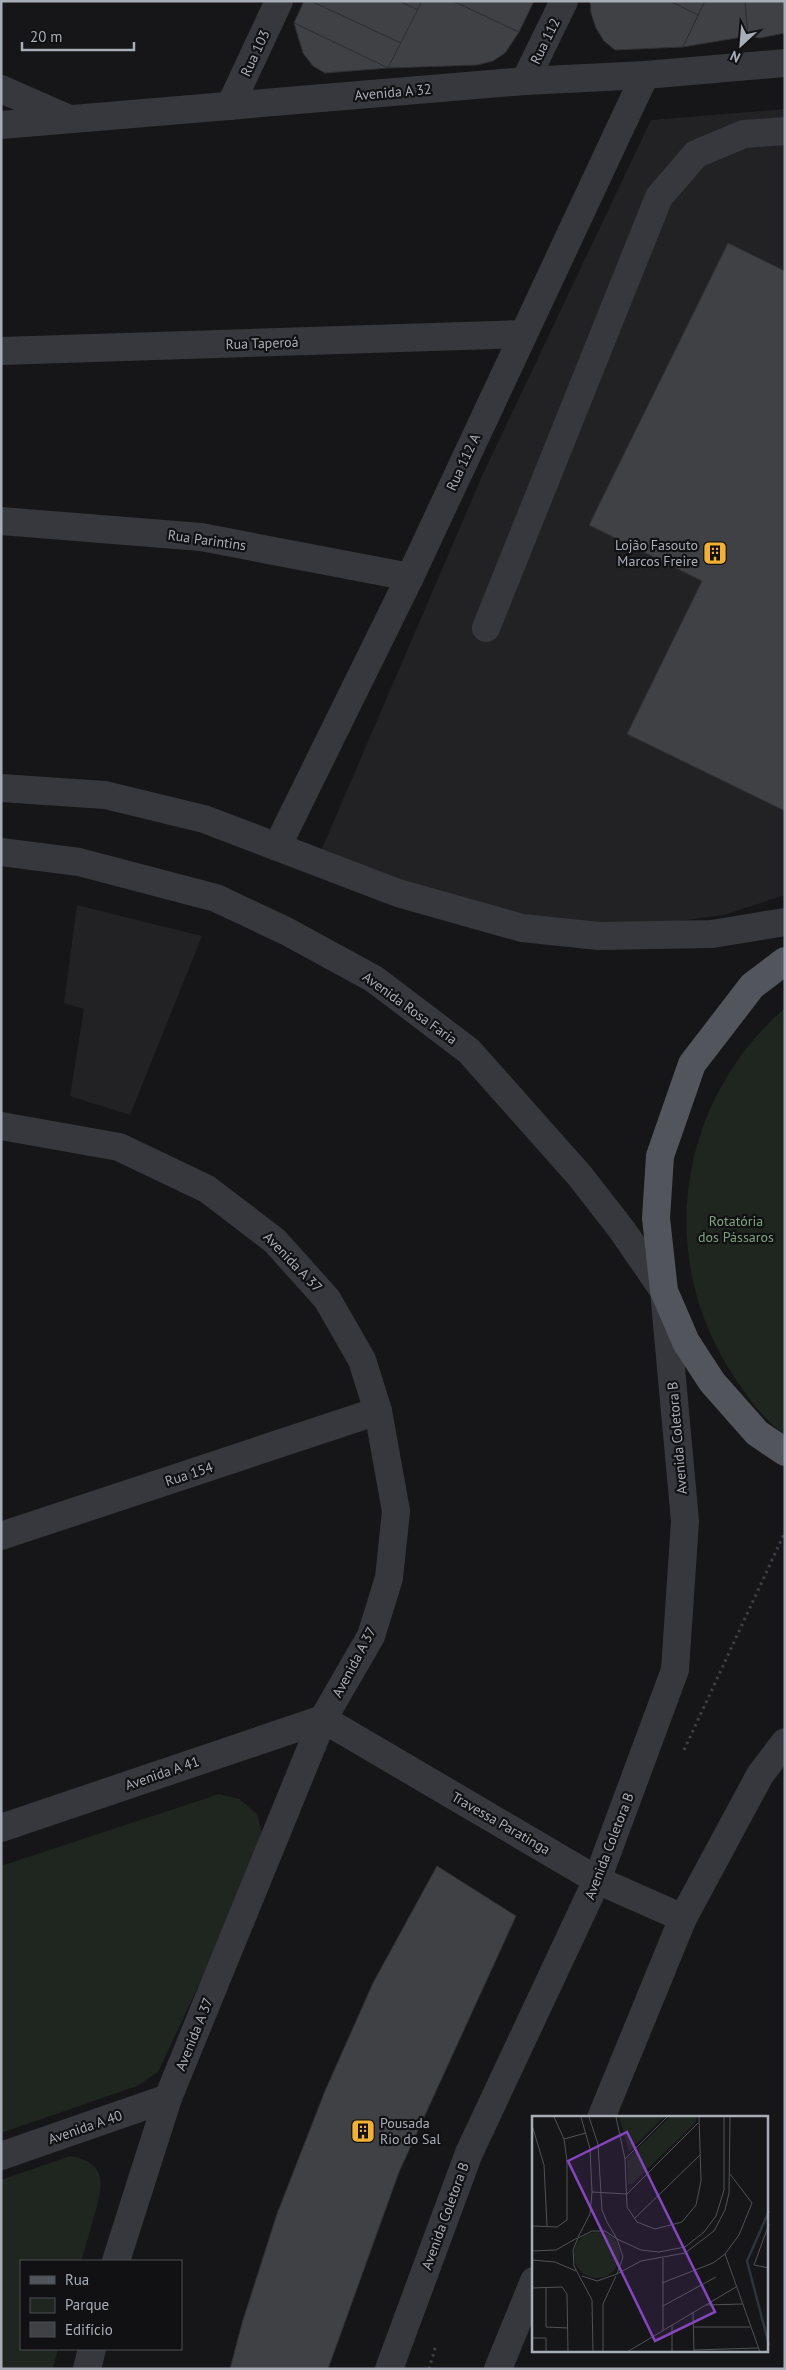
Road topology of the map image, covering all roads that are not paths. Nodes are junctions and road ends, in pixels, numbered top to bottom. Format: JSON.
{"nodes":[{"id":1,"x":279,"y":1,"type":"edge"},
{"id":2,"x":564,"y":1,"type":"edge"},
{"id":3,"x":785,"y":63,"type":"edge"},
{"id":4,"x":645,"y":75,"type":"junction"},
{"id":5,"x":525,"y":81,"type":"junction"},
{"id":6,"x":1,"y":89,"type":"edge"},
{"id":7,"x":230,"y":106,"type":"junction"},
{"id":8,"x":71,"y":120,"type":"junction"},
{"id":9,"x":1,"y":125,"type":"edge"},
{"id":10,"x":785,"y":131,"type":"edge"},
{"id":11,"x":522,"y":334,"type":"junction"},
{"id":12,"x":1,"y":351,"type":"edge"},
{"id":13,"x":1,"y":521,"type":"edge"},
{"id":14,"x":410,"y":578,"type":"junction"},
{"id":15,"x":486,"y":628,"type":"dead end"},
{"id":16,"x":1,"y":788,"type":"edge"},
{"id":17,"x":277,"y":847,"type":"junction"},
{"id":18,"x":1,"y":852,"type":"edge"},
{"id":19,"x":785,"y":922,"type":"edge"},
{"id":20,"x":785,"y":961,"type":"edge"},
{"id":21,"x":1,"y":1126,"type":"edge"},
{"id":22,"x":664,"y":1291,"type":"junction"},
{"id":23,"x":378,"y":1412,"type":"junction"},
{"id":24,"x":785,"y":1452,"type":"edge"},
{"id":25,"x":1,"y":1536,"type":"edge"},
{"id":26,"x":323,"y":1719,"type":"junction"},
{"id":27,"x":785,"y":1742,"type":"edge"},
{"id":28,"x":1,"y":1828,"type":"edge"},
{"id":29,"x":597,"y":1880,"type":"junction"},
{"id":30,"x":683,"y":1918,"type":"junction"},
{"id":31,"x":168,"y":2098,"type":"junction"},
{"id":32,"x":602,"y":2116,"type":"edge"},
{"id":33,"x":1,"y":2156,"type":"edge"},
{"id":34,"x":116,"y":2260,"type":"edge"},
{"id":35,"x":532,"y":2286,"type":"edge"},
{"id":36,"x":92,"y":2350,"type":"edge"},
{"id":37,"x":87,"y":2369,"type":"edge"},
{"id":38,"x":389,"y":2369,"type":"edge"},
{"id":39,"x":498,"y":2369,"type":"edge"}],
"edges":[{"from":1,"to":7,"type":"street","name":"Rua 103"},
{"from":2,"to":5,"type":"street","name":"Rua 112"},
{"from":3,"to":4,"type":"street","name":"Avenida A 32"},
{"from":4,"to":5,"type":"street","name":"Avenida A 32"},
{"from":4,"to":11,"type":"street","name":"Rua 112 A"},
{"from":5,"to":7,"type":"street","name":"Avenida A 32"},
{"from":6,"to":8,"type":"street"},
{"from":7,"to":8,"type":"street","name":"Avenida A 32"},
{"from":8,"to":9,"type":"street","name":"Avenida A 32"},
{"from":10,"to":15,"type":"street"},
{"from":11,"to":12,"type":"street","name":"Rua Taperoá"},
{"from":11,"to":14,"type":"street","name":"Rua 112 A"},
{"from":13,"to":14,"type":"street","name":"Rua Parintins"},
{"from":14,"to":17,"type":"street","name":"Rua 112 A"},
{"from":16,"to":17,"type":"street"},
{"from":17,"to":19,"type":"street"},
{"from":18,"to":22,"type":"street","name":"Avenida Rosa Faria"},
{"from":20,"to":22,"type":"main road"},
{"from":21,"to":23,"type":"street","name":"Avenida A 37"},
{"from":22,"to":24,"type":"main road"},
{"from":22,"to":29,"type":"street","name":"Avenida Coletora B"},
{"from":23,"to":25,"type":"street","name":"Rua 154"},
{"from":23,"to":26,"type":"street","name":"Avenida A 37"},
{"from":26,"to":28,"type":"street","name":"Avenida A 41"},
{"from":26,"to":29,"type":"street","name":"Travessa Paratinga"},
{"from":26,"to":31,"type":"street","name":"Avenida A 37"},
{"from":27,"to":30,"type":"street"},
{"from":29,"to":30,"type":"street","name":"Travessa Paratinga"},
{"from":29,"to":38,"type":"street","name":"Avenida Coletora B"},
{"from":30,"to":32,"type":"street"},
{"from":31,"to":33,"type":"street","name":"Avenida A 40"},
{"from":31,"to":34,"type":"street","name":"Avenida A 37"},
{"from":35,"to":39,"type":"street"},
{"from":36,"to":37,"type":"street"}]}
